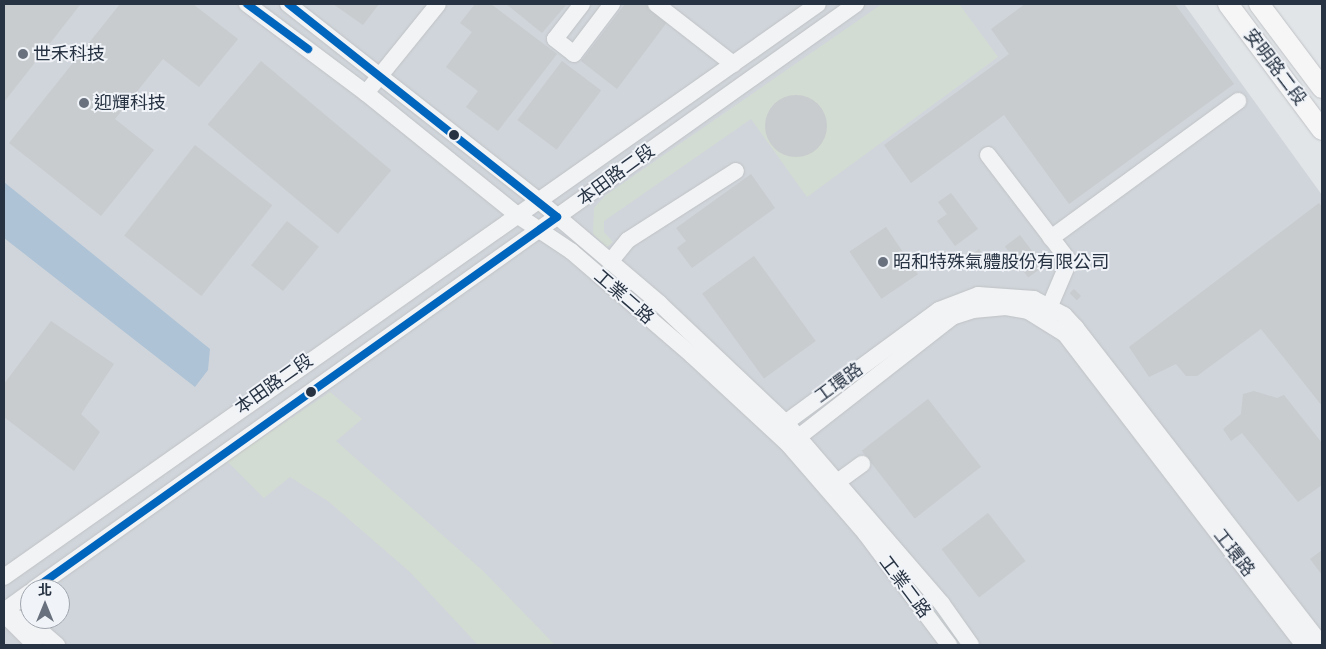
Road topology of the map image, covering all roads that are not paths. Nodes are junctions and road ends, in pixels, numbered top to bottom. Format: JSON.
{"nodes":[{"id":1,"x":247,"y":4,"type":"edge"},
{"id":2,"x":288,"y":4,"type":"edge"},
{"id":3,"x":438,"y":4,"type":"edge"},
{"id":4,"x":582,"y":4,"type":"edge"},
{"id":5,"x":612,"y":4,"type":"edge"},
{"id":6,"x":656,"y":4,"type":"edge"},
{"id":7,"x":818,"y":4,"type":"edge"},
{"id":8,"x":856,"y":4,"type":"edge"},
{"id":9,"x":1228,"y":4,"type":"edge"},
{"id":10,"x":1259,"y":4,"type":"edge"},
{"id":11,"x":733,"y":64,"type":"junction"},
{"id":12,"x":381,"y":74,"type":"junction"},
{"id":13,"x":1322,"y":88,"type":"edge"},
{"id":14,"x":366,"y":93,"type":"junction"},
{"id":15,"x":1238,"y":101,"type":"dead end"},
{"id":16,"x":1322,"y":130,"type":"edge"},
{"id":17,"x":988,"y":155,"type":"dead end"},
{"id":18,"x":736,"y":171,"type":"dead end"},
{"id":19,"x":538,"y":200,"type":"junction"},
{"id":20,"x":517,"y":215,"type":"junction"},
{"id":21,"x":557,"y":217,"type":"junction"},
{"id":22,"x":539,"y":230,"type":"junction"},
{"id":23,"x":1051,"y":238,"type":"junction"},
{"id":24,"x":610,"y":262,"type":"junction"},
{"id":25,"x":1047,"y":313,"type":"junction"},
{"id":26,"x":908,"y":341,"type":"junction"},
{"id":27,"x":696,"y":349,"type":"junction"},
{"id":28,"x":780,"y":427,"type":"junction"},
{"id":29,"x":793,"y":441,"type":"junction"},
{"id":30,"x":862,"y":464,"type":"dead end"},
{"id":31,"x":832,"y":485,"type":"junction"},
{"id":32,"x":4,"y":577,"type":"edge"},
{"id":33,"x":48,"y":579,"type":"edge"},
{"id":34,"x":1268,"y":586,"type":"junction"},
{"id":35,"x":20,"y":600,"type":"edge"},
{"id":36,"x":4,"y":612,"type":"edge"},
{"id":37,"x":968,"y":640,"type":"edge"},
{"id":38,"x":35,"y":645,"type":"edge"},
{"id":39,"x":57,"y":645,"type":"edge"},
{"id":40,"x":948,"y":645,"type":"edge"},
{"id":41,"x":1304,"y":645,"type":"edge"},
{"id":42,"x":1322,"y":645,"type":"edge"}],
"edges":[{"from":1,"to":14,"type":"street","name":"工業二路"},
{"from":2,"to":12,"type":"street","name":"工業二路"},
{"from":3,"to":12,"type":"street"},
{"from":4,"to":5,"type":"street"},
{"from":6,"to":11,"type":"street"},
{"from":7,"to":11,"type":"street","name":"本田路二段"},
{"from":8,"to":21,"type":"street","name":"本田路二段"},
{"from":9,"to":16,"type":"main road","name":"安明路二段"},
{"from":10,"to":13,"type":"main road","name":"安明路二段"},
{"from":11,"to":19,"type":"street","name":"本田路二段"},
{"from":12,"to":14,"type":"street"},
{"from":12,"to":19,"type":"street","name":"工業二路"},
{"from":14,"to":20,"type":"street","name":"工業二路"},
{"from":15,"to":23,"type":"street"},
{"from":17,"to":23,"type":"street"},
{"from":18,"to":24,"type":"street"},
{"from":19,"to":20,"type":"street","name":"本田路二段"},
{"from":19,"to":21,"type":"street","name":"工業二路"},
{"from":20,"to":22,"type":"street","name":"工業二路"},
{"from":20,"to":32,"type":"street","name":"本田路二段"},
{"from":21,"to":22,"type":"street","name":"本田路二段"},
{"from":21,"to":24,"type":"street","name":"工業二路"},
{"from":22,"to":27,"type":"street","name":"工業二路"},
{"from":22,"to":33,"type":"street","name":"本田路二段"},
{"from":23,"to":25,"type":"street"},
{"from":24,"to":27,"type":"street","name":"工業二路"},
{"from":25,"to":26,"type":"street","name":"工環路"},
{"from":25,"to":34,"type":"street","name":"工環路"},
{"from":26,"to":28,"type":"street","name":"工環路"},
{"from":26,"to":29,"type":"street","name":"工環路"},
{"from":27,"to":28,"type":"street","name":"工業二路"},
{"from":28,"to":29,"type":"street","name":"工業二路"},
{"from":29,"to":31,"type":"street","name":"工業二路"},
{"from":30,"to":31,"type":"street"},
{"from":31,"to":37,"type":"street","name":"工業二路"},
{"from":31,"to":40,"type":"street","name":"工業二路"},
{"from":34,"to":41,"type":"street","name":"工環路"},
{"from":34,"to":42,"type":"street","name":"工環路"},
{"from":35,"to":36,"type":"street"},
{"from":36,"to":38,"type":"street"},
{"from":36,"to":39,"type":"street"},
{"from":37,"to":40,"type":"street"}]}
